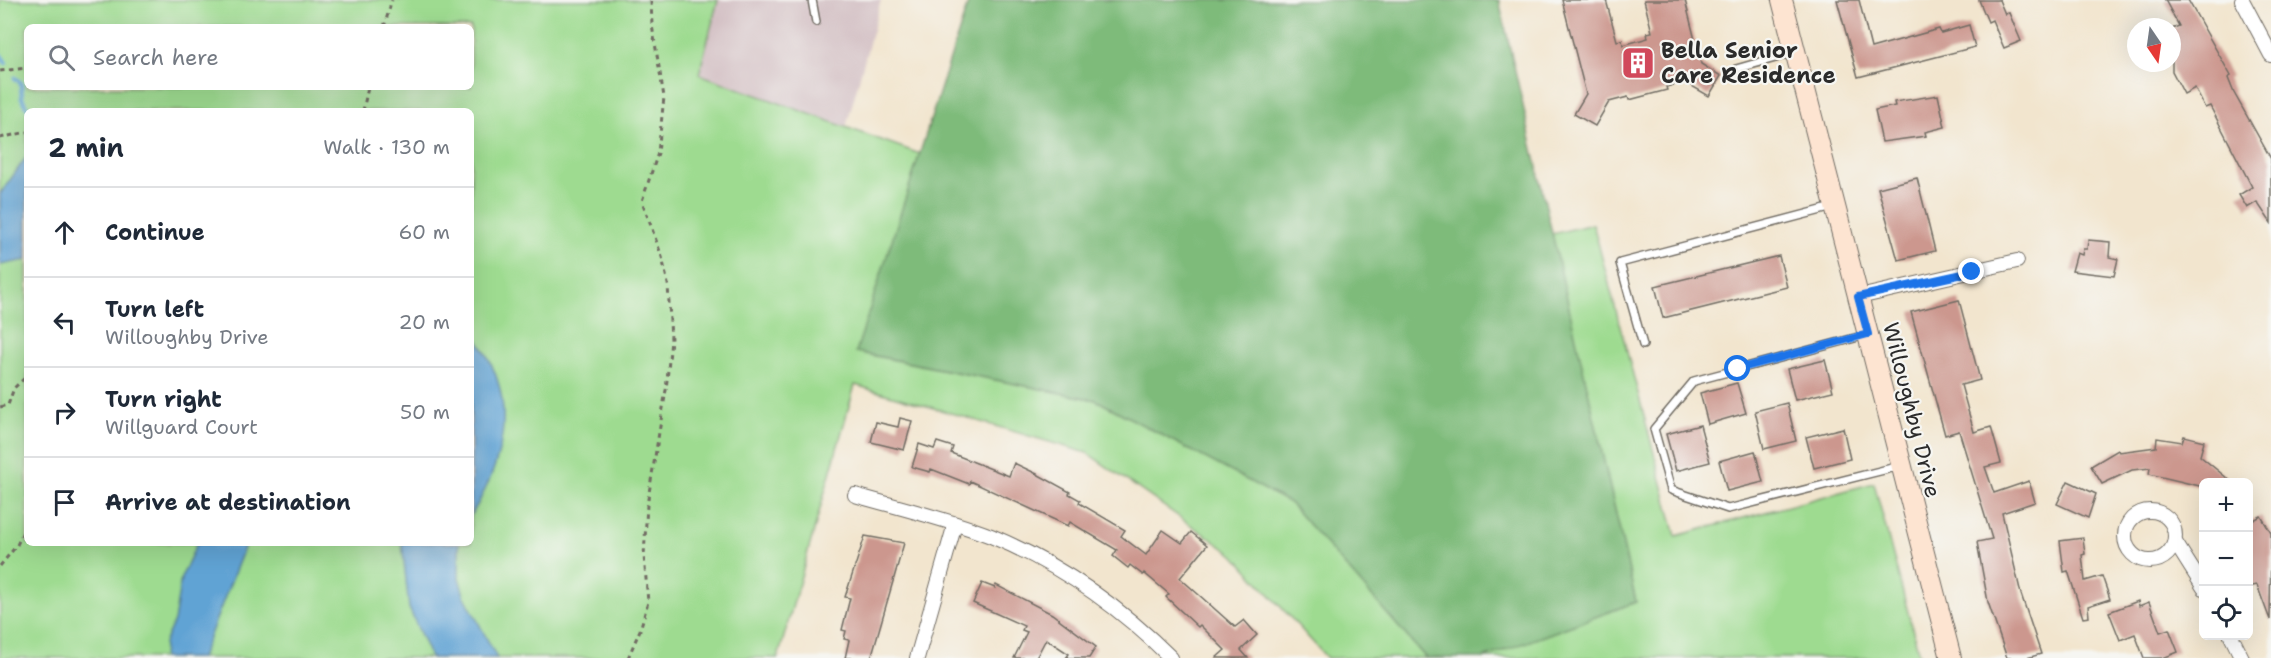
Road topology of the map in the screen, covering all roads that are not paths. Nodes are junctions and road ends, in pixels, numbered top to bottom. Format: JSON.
{"nodes":[{"id":1,"x":812,"y":0,"type":"edge"},
{"id":2,"x":1782,"y":0,"type":"edge"},
{"id":3,"x":2242,"y":0,"type":"edge"},
{"id":4,"x":816,"y":22,"type":"dead end"},
{"id":5,"x":1796,"y":52,"type":"junction"},
{"id":6,"x":2271,"y":55,"type":"edge"},
{"id":7,"x":1736,"y":69,"type":"dead end"},
{"id":8,"x":1835,"y":206,"type":"junction"},
{"id":9,"x":2017,"y":261,"type":"dead end"},
{"id":10,"x":1858,"y":297,"type":"junction"},
{"id":11,"x":1868,"y":334,"type":"junction"},
{"id":12,"x":1643,"y":345,"type":"dead end"},
{"id":13,"x":1902,"y":466,"type":"junction"},
{"id":14,"x":855,"y":495,"type":"dead end"},
{"id":15,"x":955,"y":524,"type":"junction"},
{"id":16,"x":2175,"y":542,"type":"dead end"},
{"id":17,"x":2203,"y":586,"type":"edge"},
{"id":18,"x":2233,"y":640,"type":"edge"},
{"id":19,"x":917,"y":658,"type":"edge"},
{"id":20,"x":1171,"y":658,"type":"edge"},
{"id":21,"x":1952,"y":658,"type":"edge"},
{"id":22,"x":2242,"y":658,"type":"edge"}],
"edges":[{"from":1,"to":4,"type":"lane"},
{"from":2,"to":5,"type":"street","name":"Willoughby Drive"},
{"from":3,"to":6,"type":"street"},
{"from":5,"to":7,"type":"lane"},
{"from":5,"to":8,"type":"street","name":"Willoughby Drive"},
{"from":8,"to":10,"type":"street","name":"Willoughby Drive"},
{"from":8,"to":12,"type":"lane"},
{"from":9,"to":10,"type":"street"},
{"from":10,"to":11,"type":"street","name":"Willoughby Drive"},
{"from":11,"to":13,"type":"street","name":"Willoughby Drive"},
{"from":11,"to":13,"type":"lane"},
{"from":13,"to":21,"type":"street","name":"Willoughby Drive"},
{"from":14,"to":15,"type":"street"},
{"from":15,"to":19,"type":"street"},
{"from":15,"to":20,"type":"street"},
{"from":16,"to":17,"type":"street"},
{"from":18,"to":22,"type":"street"}]}
